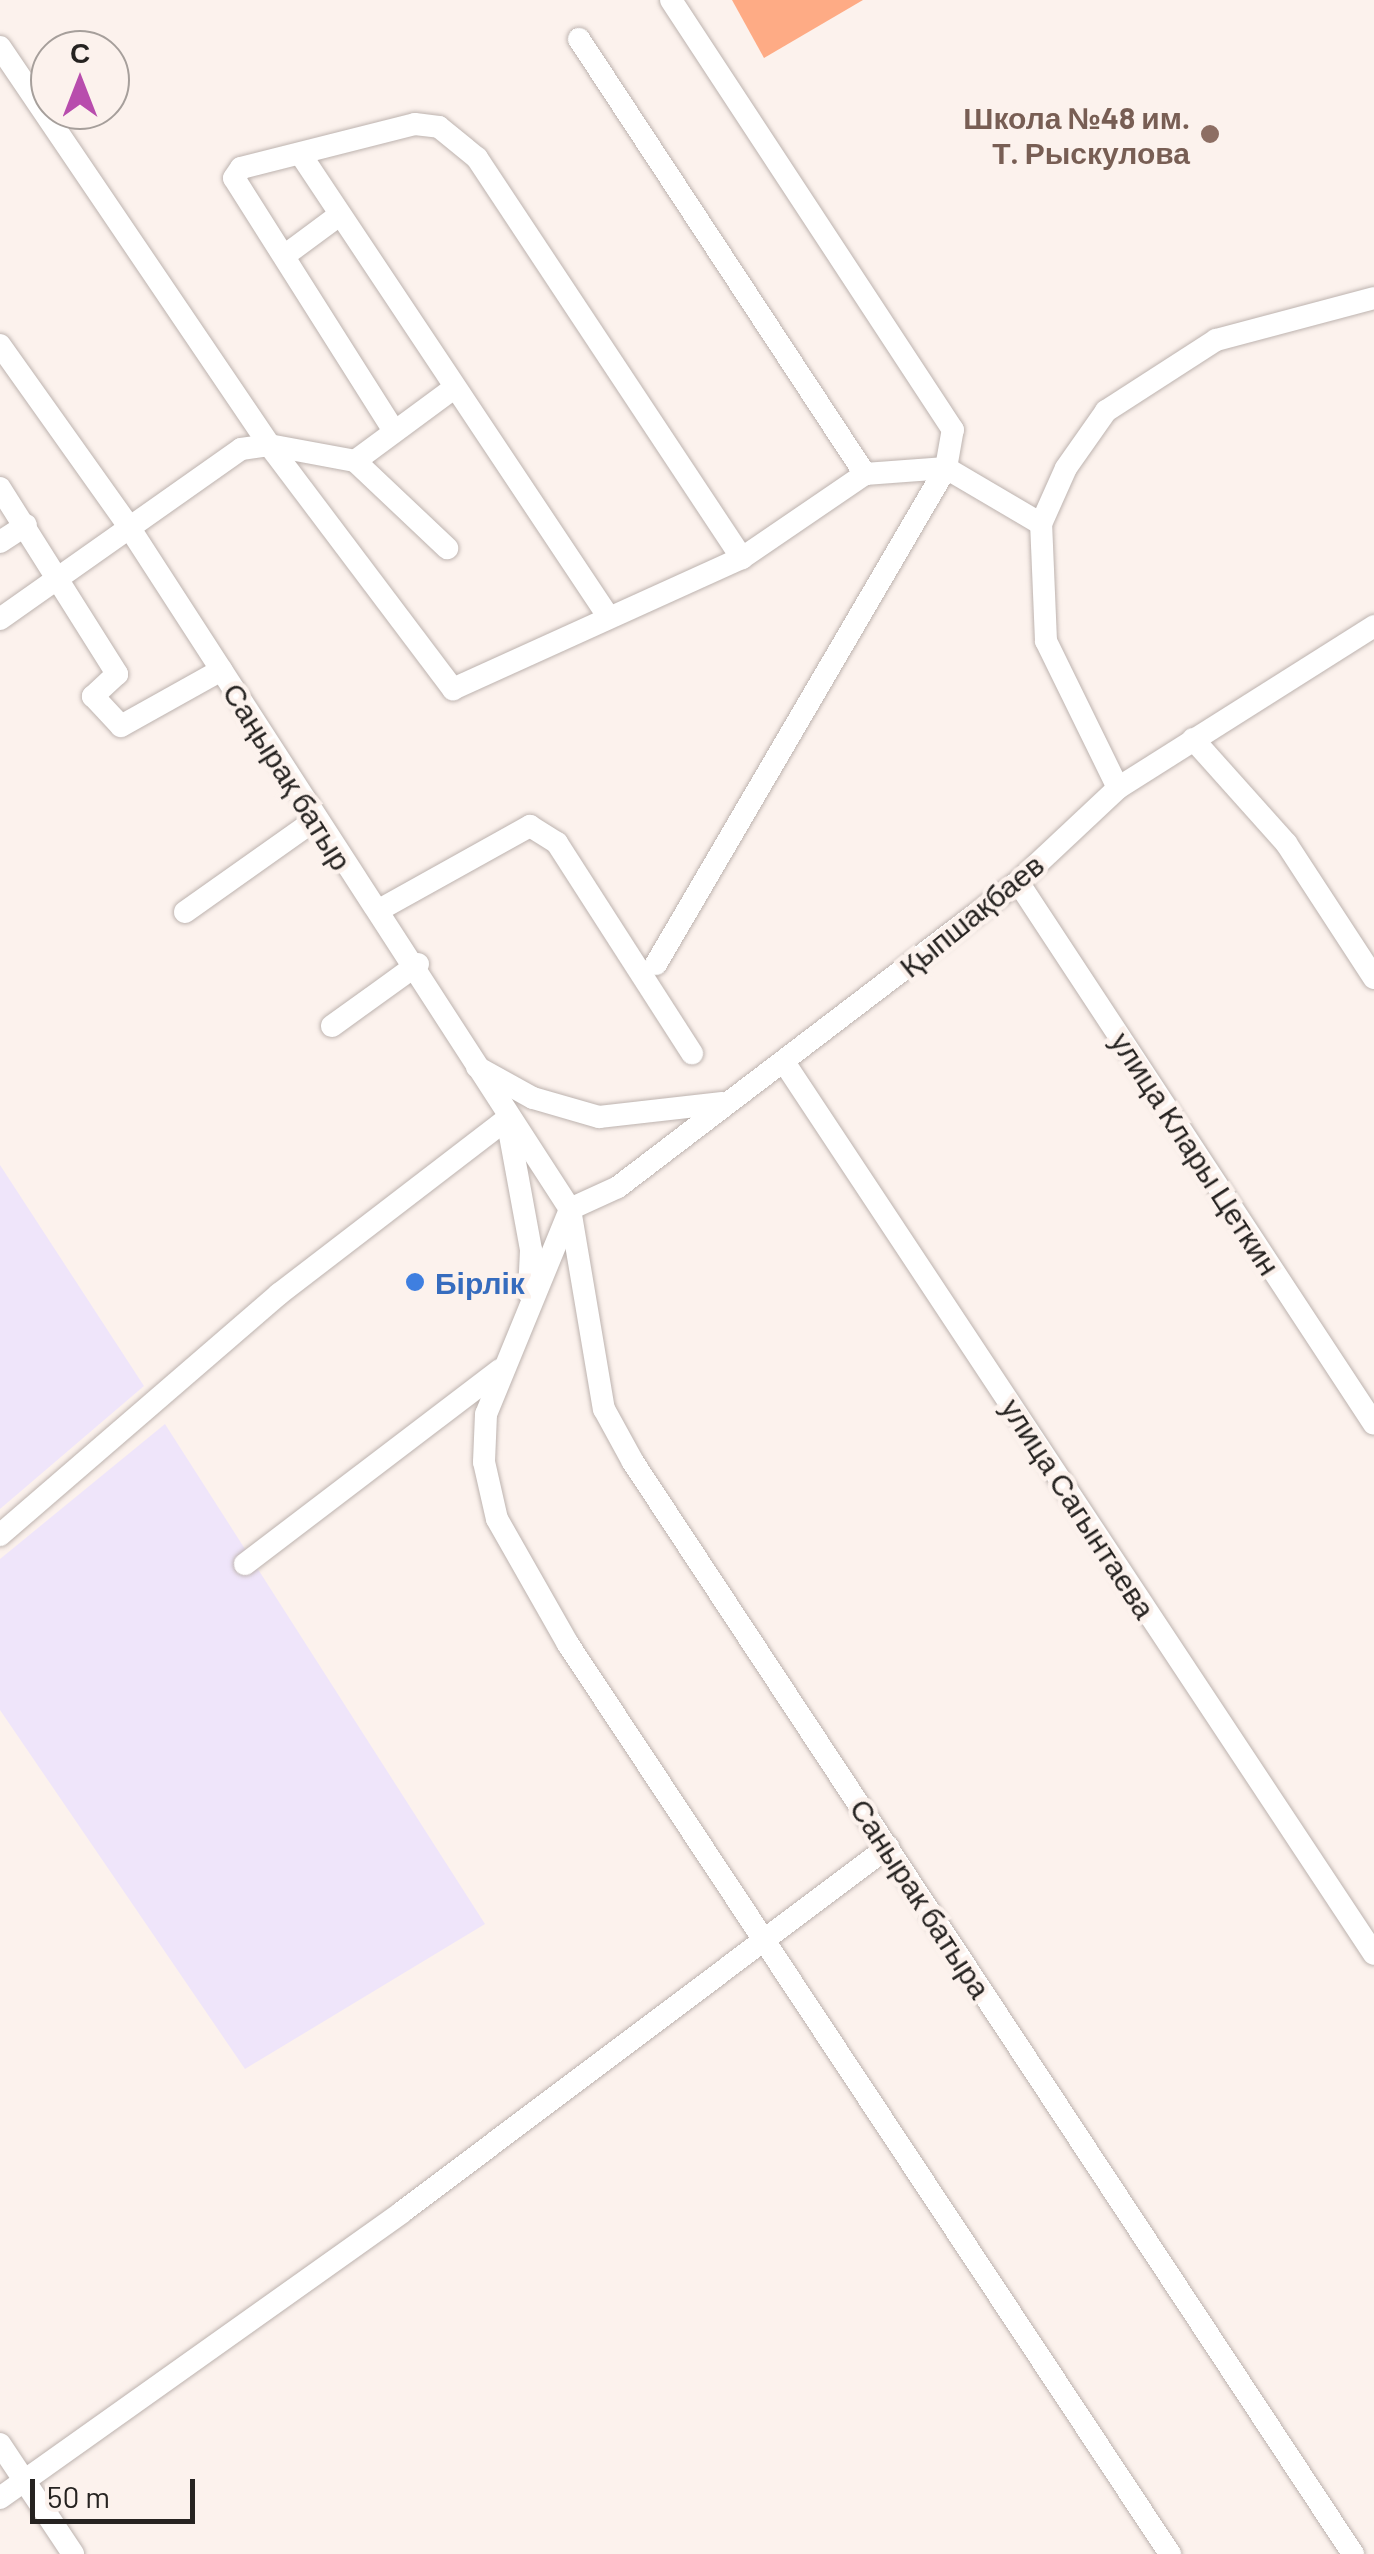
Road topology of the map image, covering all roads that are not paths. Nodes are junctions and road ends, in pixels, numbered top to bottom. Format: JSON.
{"nodes":[{"id":1,"x":671,"y":0,"type":"edge"},
{"id":2,"x":579,"y":39,"type":"dead end"},
{"id":3,"x":0,"y":47,"type":"edge"},
{"id":4,"x":301,"y":155,"type":"junction"},
{"id":5,"x":338,"y":216,"type":"junction"},
{"id":6,"x":284,"y":256,"type":"junction"},
{"id":7,"x":1374,"y":298,"type":"edge"},
{"id":8,"x":0,"y":346,"type":"edge"},
{"id":9,"x":454,"y":388,"type":"junction"},
{"id":10,"x":394,"y":431,"type":"junction"},
{"id":11,"x":270,"y":444,"type":"junction"},
{"id":12,"x":355,"y":461,"type":"junction"},
{"id":13,"x":946,"y":468,"type":"junction"},
{"id":14,"x":865,"y":474,"type":"junction"},
{"id":15,"x":0,"y":488,"type":"edge"},
{"id":16,"x":127,"y":524,"type":"junction"},
{"id":17,"x":1041,"y":524,"type":"junction"},
{"id":18,"x":26,"y":525,"type":"junction"},
{"id":19,"x":0,"y":542,"type":"edge"},
{"id":20,"x":447,"y":548,"type":"dead end"},
{"id":21,"x":742,"y":558,"type":"junction"},
{"id":22,"x":57,"y":582,"type":"junction"},
{"id":23,"x":606,"y":613,"type":"junction"},
{"id":24,"x":0,"y":619,"type":"edge"},
{"id":25,"x":1374,"y":626,"type":"edge"},
{"id":26,"x":221,"y":670,"type":"junction"},
{"id":27,"x":1192,"y":739,"type":"junction"},
{"id":28,"x":1118,"y":788,"type":"junction"},
{"id":29,"x":315,"y":820,"type":"junction"},
{"id":30,"x":1018,"y":882,"type":"junction"},
{"id":31,"x":379,"y":910,"type":"junction"},
{"id":32,"x":186,"y":912,"type":"dead end"},
{"id":33,"x":418,"y":964,"type":"junction"},
{"id":34,"x":656,"y":964,"type":"dead end"},
{"id":35,"x":1374,"y":978,"type":"edge"},
{"id":36,"x":332,"y":1026,"type":"dead end"},
{"id":37,"x":692,"y":1053,"type":"dead end"},
{"id":38,"x":784,"y":1062,"type":"junction"},
{"id":39,"x":478,"y":1067,"type":"junction"},
{"id":40,"x":731,"y":1102,"type":"junction"},
{"id":41,"x":506,"y":1119,"type":"junction"},
{"id":42,"x":570,"y":1209,"type":"junction"},
{"id":43,"x":529,"y":1302,"type":"junction"},
{"id":44,"x":500,"y":1370,"type":"junction"},
{"id":45,"x":1374,"y":1424,"type":"edge"},
{"id":46,"x":0,"y":1535,"type":"edge"},
{"id":47,"x":245,"y":1564,"type":"dead end"},
{"id":48,"x":888,"y":1847,"type":"junction"},
{"id":49,"x":762,"y":1933,"type":"junction"},
{"id":50,"x":1374,"y":1954,"type":"edge"},
{"id":51,"x":0,"y":2444,"type":"edge"},
{"id":52,"x":24,"y":2481,"type":"junction"},
{"id":53,"x":0,"y":2498,"type":"edge"},
{"id":54,"x":73,"y":2554,"type":"edge"},
{"id":55,"x":1170,"y":2554,"type":"edge"},
{"id":56,"x":1353,"y":2554,"type":"edge"}],
"edges":[{"from":1,"to":13,"type":"street"},
{"from":2,"to":14,"type":"street"},
{"from":3,"to":11,"type":"street"},
{"from":4,"to":5,"type":"street"},
{"from":4,"to":6,"type":"street"},
{"from":4,"to":21,"type":"street"},
{"from":5,"to":6,"type":"street"},
{"from":5,"to":9,"type":"street"},
{"from":6,"to":10,"type":"street"},
{"from":7,"to":17,"type":"street"},
{"from":8,"to":16,"type":"street","name":"Саңырақ батыр"},
{"from":9,"to":10,"type":"street"},
{"from":9,"to":23,"type":"street"},
{"from":10,"to":12,"type":"street"},
{"from":11,"to":12,"type":"street"},
{"from":11,"to":16,"type":"street"},
{"from":11,"to":23,"type":"street"},
{"from":12,"to":20,"type":"street"},
{"from":13,"to":14,"type":"street"},
{"from":13,"to":17,"type":"street"},
{"from":13,"to":34,"type":"street"},
{"from":14,"to":21,"type":"street"},
{"from":15,"to":18,"type":"street"},
{"from":16,"to":22,"type":"street"},
{"from":16,"to":26,"type":"street","name":"Саңырақ батыр"},
{"from":17,"to":28,"type":"street"},
{"from":18,"to":19,"type":"street"},
{"from":18,"to":22,"type":"street"},
{"from":21,"to":23,"type":"street"},
{"from":22,"to":24,"type":"street"},
{"from":22,"to":26,"type":"street"},
{"from":25,"to":27,"type":"street","name":"Қыпшақбаев"},
{"from":26,"to":29,"type":"street","name":"Саңырақ батыр"},
{"from":27,"to":28,"type":"street","name":"Қыпшақбаев"},
{"from":27,"to":35,"type":"street"},
{"from":28,"to":30,"type":"street","name":"Қыпшақбаев"},
{"from":29,"to":31,"type":"street","name":"Саңырақ батыр"},
{"from":29,"to":32,"type":"street"},
{"from":30,"to":38,"type":"street","name":"Қыпшақбаев"},
{"from":30,"to":45,"type":"street","name":"улица Клары Цеткин"},
{"from":31,"to":33,"type":"street","name":"Саңырақ батыр"},
{"from":31,"to":37,"type":"street"},
{"from":33,"to":36,"type":"street"},
{"from":33,"to":39,"type":"street","name":"Саңырақ батыр"},
{"from":38,"to":40,"type":"street","name":"Қыпшақбаев"},
{"from":38,"to":50,"type":"street","name":"улица Сагынтаева"},
{"from":39,"to":40,"type":"street"},
{"from":39,"to":41,"type":"street","name":"Саңырақ батыр"},
{"from":40,"to":42,"type":"street","name":"Қыпшақбаев"},
{"from":41,"to":42,"type":"street","name":"Саңырақ батыр"},
{"from":41,"to":43,"type":"street"},
{"from":41,"to":46,"type":"street"},
{"from":42,"to":43,"type":"street"},
{"from":42,"to":48,"type":"street","name":"Санырак батыра"},
{"from":43,"to":44,"type":"street"},
{"from":44,"to":47,"type":"street"},
{"from":44,"to":49,"type":"street"},
{"from":48,"to":49,"type":"street"},
{"from":48,"to":56,"type":"street","name":"Санырак батыра"},
{"from":49,"to":52,"type":"street"},
{"from":49,"to":55,"type":"street"},
{"from":51,"to":52,"type":"street"},
{"from":52,"to":53,"type":"street"},
{"from":52,"to":54,"type":"street"}]}
